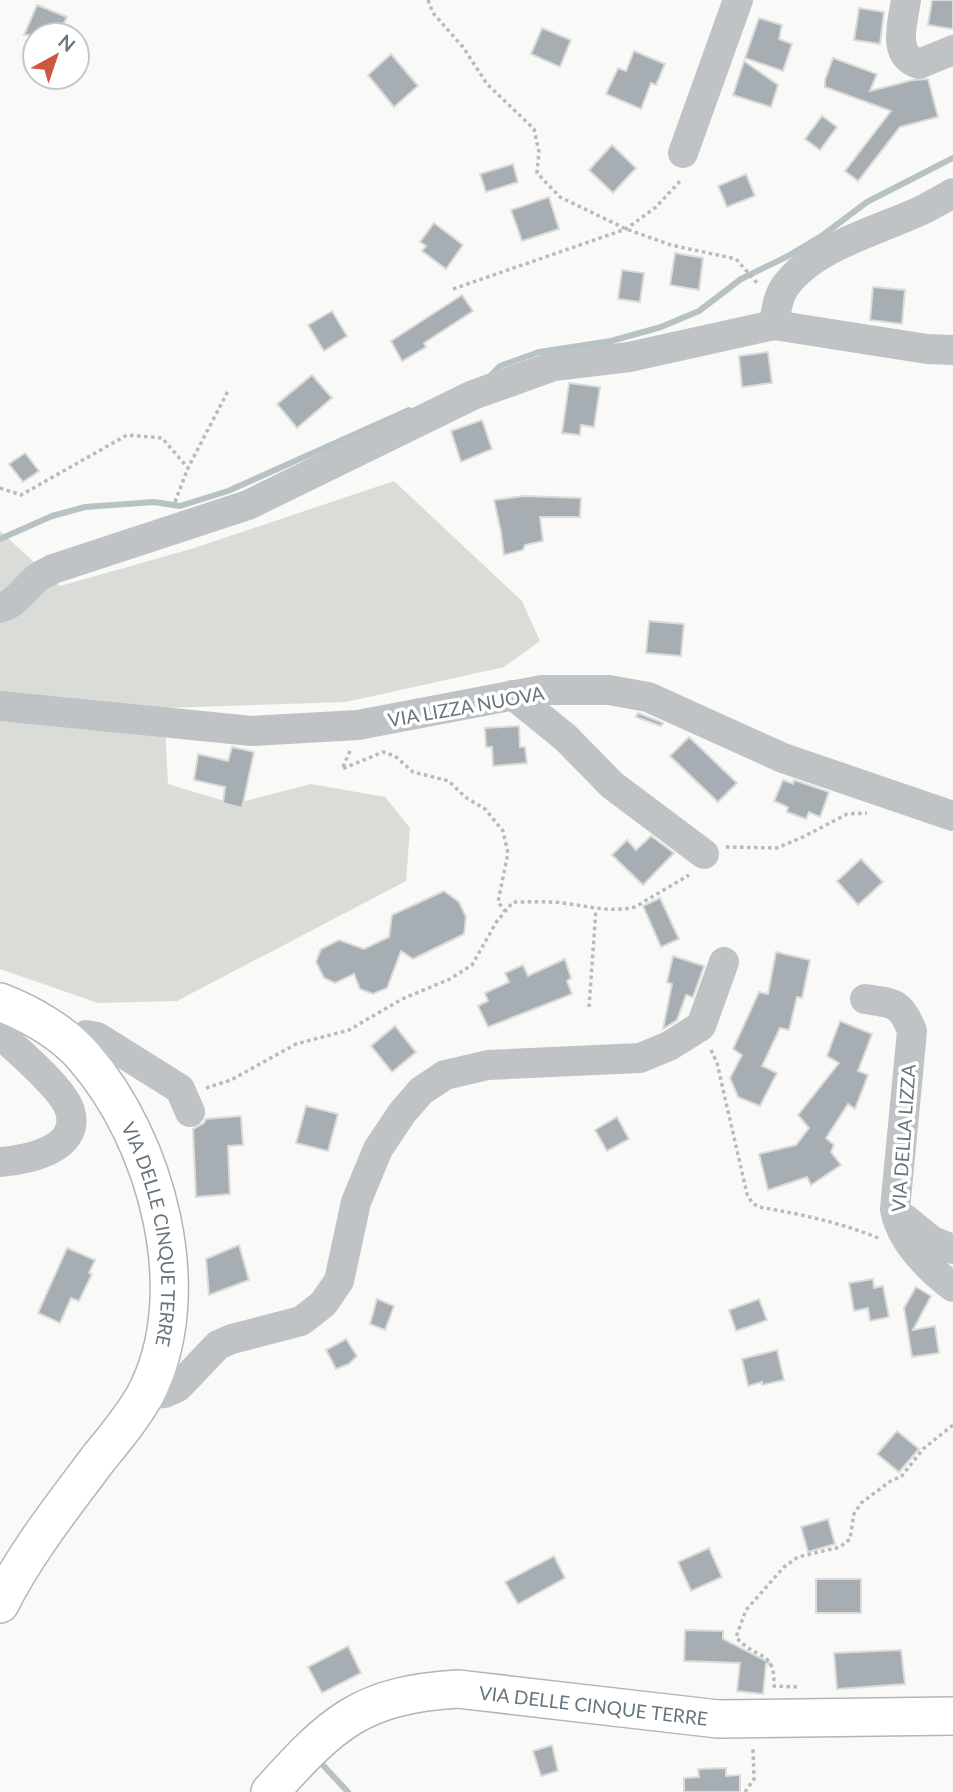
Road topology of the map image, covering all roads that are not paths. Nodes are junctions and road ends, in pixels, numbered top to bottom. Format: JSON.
{"nodes":[{"id":1,"x":738,"y":0,"type":"edge"},
{"id":2,"x":906,"y":0,"type":"edge"},
{"id":3,"x":953,"y":50,"type":"edge"},
{"id":4,"x":683,"y":153,"type":"road end"},
{"id":5,"x":953,"y":193,"type":"edge"},
{"id":6,"x":774,"y":325,"type":"junction"},
{"id":7,"x":953,"y":350,"type":"edge"},
{"id":8,"x":0,"y":608,"type":"edge"},
{"id":9,"x":513,"y":695,"type":"junction"},
{"id":10,"x":0,"y":706,"type":"edge"},
{"id":11,"x":951,"y":813,"type":"edge"},
{"id":12,"x":704,"y":854,"type":"road end"},
{"id":13,"x":724,"y":962,"type":"dead end"},
{"id":14,"x":865,"y":999,"type":"dead end"},
{"id":15,"x":0,"y":1002,"type":"edge"},
{"id":16,"x":0,"y":1034,"type":"edge"},
{"id":17,"x":71,"y":1044,"type":"junction"},
{"id":18,"x":185,"y":1100,"type":"road end"},
{"id":19,"x":0,"y":1162,"type":"edge"},
{"id":20,"x":895,"y":1209,"type":"junction"},
{"id":21,"x":953,"y":1250,"type":"edge"},
{"id":22,"x":953,"y":1287,"type":"edge"},
{"id":23,"x":146,"y":1394,"type":"junction"},
{"id":24,"x":0,"y":1604,"type":"edge"},
{"id":25,"x":953,"y":1716,"type":"edge"},
{"id":26,"x":270,"y":1792,"type":"edge"}],
"edges":[{"from":1,"to":4,"type":"street"},
{"from":2,"to":3,"type":"street"},
{"from":5,"to":6,"type":"street"},
{"from":6,"to":7,"type":"street"},
{"from":6,"to":8,"type":"street"},
{"from":9,"to":10,"type":"street","name":"VIA LIZZA NUOVA"},
{"from":9,"to":11,"type":"street","name":"VIA LIZZA NUOVA"},
{"from":9,"to":12,"type":"street"},
{"from":13,"to":23,"type":"street"},
{"from":14,"to":20,"type":"street","name":"VIA DELLA LIZZA"},
{"from":15,"to":17,"type":"main road","name":"VIA DELLE CINQUE TERRE"},
{"from":16,"to":19,"type":"street"},
{"from":17,"to":18,"type":"street"},
{"from":17,"to":23,"type":"main road","name":"VIA DELLE CINQUE TERRE"},
{"from":20,"to":21,"type":"street"},
{"from":20,"to":22,"type":"street","name":"VIA DELLA LIZZA"},
{"from":23,"to":24,"type":"main road","name":"VIA DELLE CINQUE TERRE"},
{"from":25,"to":26,"type":"main road","name":"VIA DELLE CINQUE TERRE"}]}
